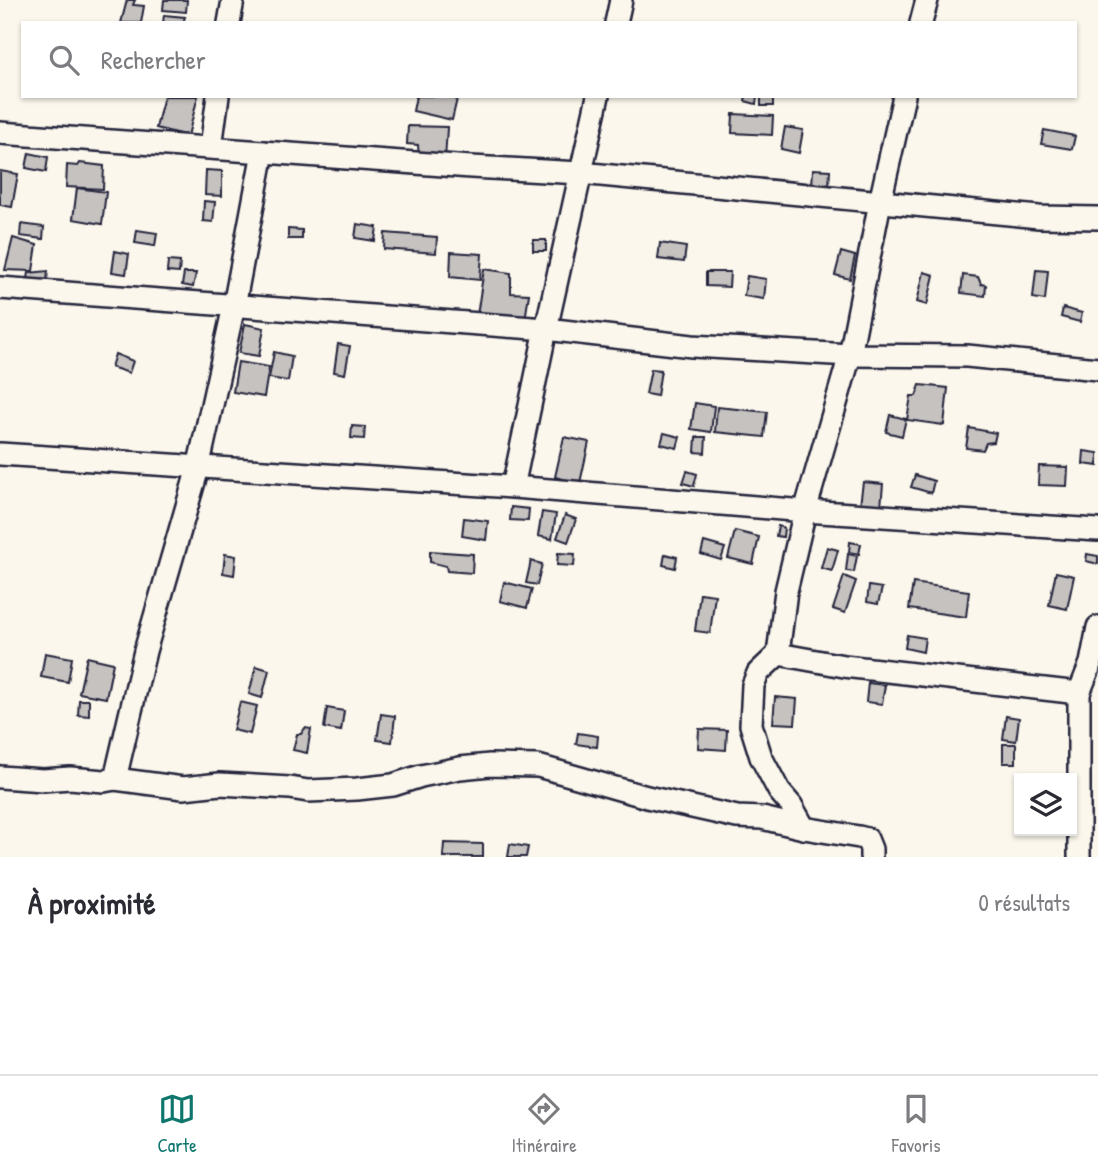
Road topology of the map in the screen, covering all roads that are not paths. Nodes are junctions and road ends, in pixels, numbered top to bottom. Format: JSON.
{"nodes":[{"id":1,"x":233,"y":0,"type":"edge"},
{"id":2,"x":621,"y":0,"type":"edge"},
{"id":3,"x":926,"y":0,"type":"edge"},
{"id":4,"x":229,"y":21,"type":"edge"},
{"id":5,"x":616,"y":21,"type":"edge"},
{"id":6,"x":921,"y":21,"type":"edge"},
{"id":7,"x":218,"y":98,"type":"edge"},
{"id":8,"x":598,"y":98,"type":"edge"},
{"id":9,"x":904,"y":98,"type":"edge"},
{"id":10,"x":0,"y":133,"type":"edge"},
{"id":11,"x":211,"y":148,"type":"junction"},
{"id":12,"x":263,"y":152,"type":"junction"},
{"id":13,"x":580,"y":173,"type":"junction"},
{"id":14,"x":880,"y":202,"type":"junction"},
{"id":15,"x":1098,"y":218,"type":"edge"},
{"id":16,"x":0,"y":288,"type":"edge"},
{"id":17,"x":234,"y":306,"type":"junction"},
{"id":18,"x":546,"y":329,"type":"junction"},
{"id":19,"x":850,"y":355,"type":"junction"},
{"id":20,"x":1098,"y":369,"type":"edge"},
{"id":21,"x":0,"y":454,"type":"edge"},
{"id":22,"x":198,"y":468,"type":"junction"},
{"id":23,"x":513,"y":487,"type":"junction"},
{"id":24,"x":805,"y":512,"type":"junction"},
{"id":25,"x":1098,"y":530,"type":"edge"},
{"id":26,"x":1098,"y":627,"type":"edge"},
{"id":27,"x":778,"y":654,"type":"junction"},
{"id":28,"x":1079,"y":693,"type":"junction"},
{"id":29,"x":0,"y":777,"type":"edge"},
{"id":30,"x":115,"y":779,"type":"junction"},
{"id":31,"x":804,"y":828,"type":"junction"},
{"id":32,"x":871,"y":857,"type":"edge"},
{"id":33,"x":1079,"y":857,"type":"edge"}],
"edges":[{"from":1,"to":4,"type":"street"},
{"from":2,"to":5,"type":"street"},
{"from":3,"to":6,"type":"street"},
{"from":7,"to":11,"type":"street"},
{"from":8,"to":13,"type":"street"},
{"from":9,"to":14,"type":"street"},
{"from":10,"to":11,"type":"street"},
{"from":11,"to":12,"type":"street"},
{"from":12,"to":13,"type":"street"},
{"from":12,"to":17,"type":"street"},
{"from":13,"to":14,"type":"street"},
{"from":13,"to":18,"type":"street"},
{"from":14,"to":15,"type":"street"},
{"from":14,"to":19,"type":"street"},
{"from":16,"to":17,"type":"street"},
{"from":17,"to":18,"type":"street"},
{"from":17,"to":22,"type":"street"},
{"from":18,"to":19,"type":"street"},
{"from":18,"to":23,"type":"street"},
{"from":19,"to":20,"type":"street"},
{"from":19,"to":24,"type":"street"},
{"from":21,"to":22,"type":"street"},
{"from":22,"to":23,"type":"street"},
{"from":22,"to":30,"type":"street"},
{"from":23,"to":24,"type":"street"},
{"from":24,"to":25,"type":"street"},
{"from":24,"to":27,"type":"street"},
{"from":26,"to":28,"type":"street"},
{"from":27,"to":28,"type":"street"},
{"from":27,"to":31,"type":"street"},
{"from":28,"to":33,"type":"street"},
{"from":29,"to":30,"type":"street"},
{"from":30,"to":31,"type":"street"},
{"from":31,"to":32,"type":"street"}]}
